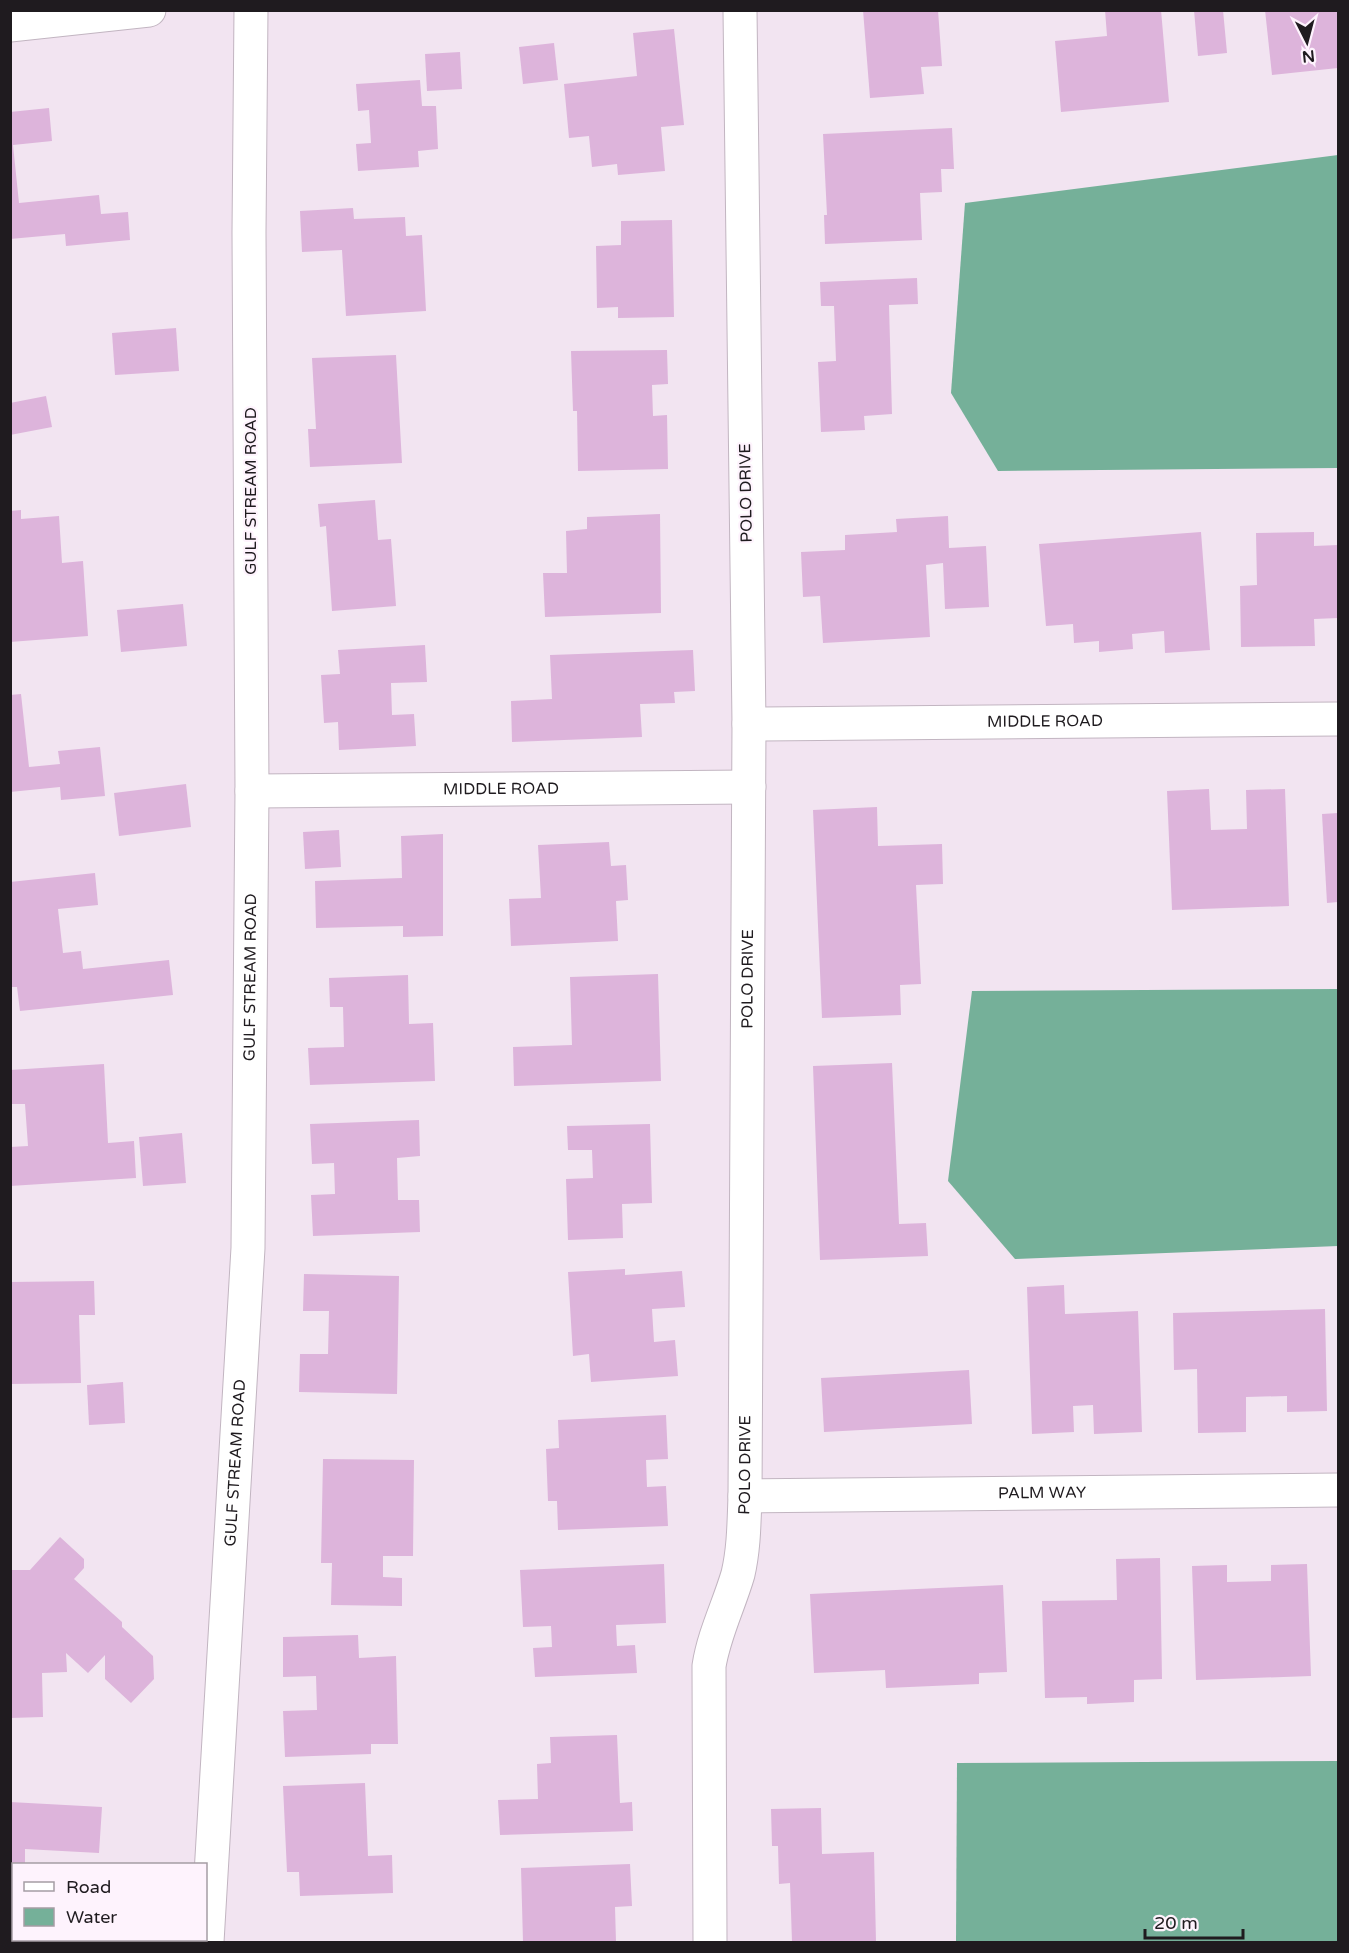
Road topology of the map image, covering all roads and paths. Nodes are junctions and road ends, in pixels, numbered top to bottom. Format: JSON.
{"nodes":[{"id":1,"x":149,"y":10,"type":"edge"},
{"id":2,"x":251,"y":10,"type":"edge"},
{"id":3,"x":740,"y":10,"type":"edge"},
{"id":4,"x":10,"y":25,"type":"edge"},
{"id":5,"x":1338,"y":719,"type":"edge"},
{"id":6,"x":749,"y":724,"type":"junction"},
{"id":7,"x":749,"y":787,"type":"junction"},
{"id":8,"x":252,"y":791,"type":"junction"},
{"id":9,"x":1338,"y":1490,"type":"edge"},
{"id":10,"x":745,"y":1496,"type":"junction"},
{"id":11,"x":207,"y":1942,"type":"edge"},
{"id":12,"x":710,"y":1942,"type":"edge"}],
"edges":[{"from":1,"to":4,"type":"street"},
{"from":2,"to":8,"type":"street","name":"GULF STREAM ROAD"},
{"from":3,"to":6,"type":"street","name":"POLO DRIVE"},
{"from":5,"to":6,"type":"street","name":"MIDDLE ROAD"},
{"from":6,"to":7,"type":"street","name":"POLO DRIVE"},
{"from":7,"to":8,"type":"street","name":"MIDDLE ROAD"},
{"from":7,"to":10,"type":"street","name":"POLO DRIVE"},
{"from":8,"to":11,"type":"street","name":"GULF STREAM ROAD"},
{"from":9,"to":10,"type":"street","name":"PALM WAY"},
{"from":10,"to":12,"type":"street","name":"POLO DRIVE"}]}
